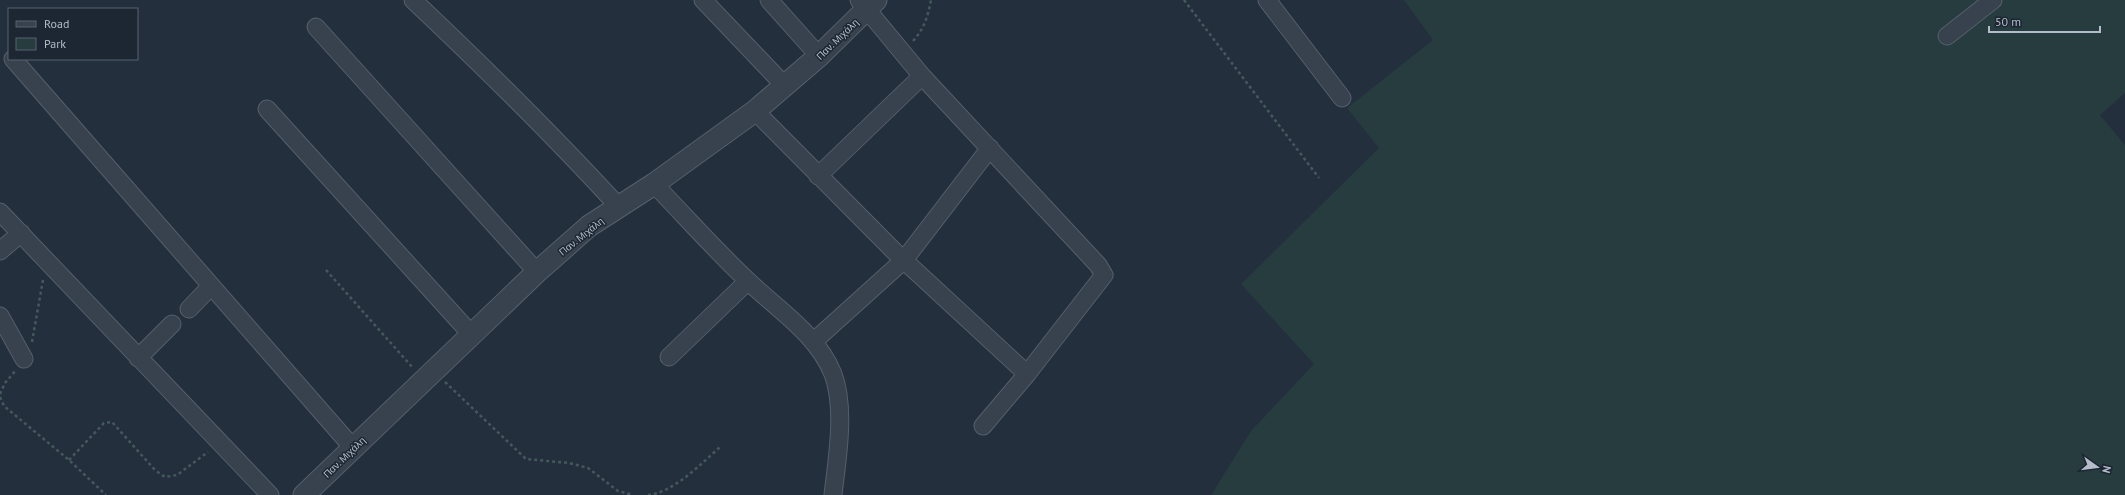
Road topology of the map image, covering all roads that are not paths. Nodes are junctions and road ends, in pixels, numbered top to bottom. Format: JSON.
{"nodes":[{"id":1,"x":413,"y":0,"type":"edge"},
{"id":2,"x":703,"y":0,"type":"edge"},
{"id":3,"x":769,"y":0,"type":"edge"},
{"id":4,"x":1268,"y":0,"type":"edge"},
{"id":5,"x":1993,"y":0,"type":"edge"},
{"id":6,"x":868,"y":3,"type":"edge"},
{"id":7,"x":316,"y":27,"type":"dead end"},
{"id":8,"x":1947,"y":36,"type":"dead end"},
{"id":9,"x":819,"y":56,"type":"junction"},
{"id":10,"x":14,"y":60,"type":"edge"},
{"id":11,"x":922,"y":76,"type":"junction"},
{"id":12,"x":784,"y":86,"type":"junction"},
{"id":13,"x":1342,"y":98,"type":"dead end"},
{"id":14,"x":267,"y":109,"type":"dead end"},
{"id":15,"x":755,"y":111,"type":"junction"},
{"id":16,"x":990,"y":148,"type":"junction"},
{"id":17,"x":818,"y":176,"type":"junction"},
{"id":18,"x":654,"y":184,"type":"junction"},
{"id":19,"x":619,"y":207,"type":"junction"},
{"id":20,"x":0,"y":212,"type":"edge"},
{"id":21,"x":21,"y":233,"type":"junction"},
{"id":22,"x":0,"y":251,"type":"edge"},
{"id":23,"x":904,"y":260,"type":"junction"},
{"id":24,"x":537,"y":272,"type":"junction"},
{"id":25,"x":748,"y":281,"type":"junction"},
{"id":26,"x":211,"y":286,"type":"junction"},
{"id":27,"x":189,"y":309,"type":"dead end"},
{"id":28,"x":0,"y":316,"type":"edge"},
{"id":29,"x":172,"y":324,"type":"dead end"},
{"id":30,"x":471,"y":334,"type":"junction"},
{"id":31,"x":813,"y":342,"type":"junction"},
{"id":32,"x":669,"y":357,"type":"dead end"},
{"id":33,"x":138,"y":358,"type":"junction"},
{"id":34,"x":24,"y":359,"type":"road end"},
{"id":35,"x":1027,"y":374,"type":"junction"},
{"id":36,"x":983,"y":426,"type":"dead end"},
{"id":37,"x":354,"y":449,"type":"junction"},
{"id":38,"x":270,"y":495,"type":"edge"},
{"id":39,"x":304,"y":495,"type":"edge"},
{"id":40,"x":833,"y":495,"type":"edge"}],
"edges":[{"from":1,"to":19,"type":"street"},
{"from":2,"to":12,"type":"street"},
{"from":3,"to":9,"type":"street"},
{"from":4,"to":13,"type":"street"},
{"from":5,"to":8,"type":"street"},
{"from":6,"to":9,"type":"street","name":"Παν. Μιχάλη"},
{"from":6,"to":11,"type":"street"},
{"from":7,"to":24,"type":"street"},
{"from":9,"to":12,"type":"street","name":"Παν. Μιχάλη"},
{"from":10,"to":26,"type":"street"},
{"from":11,"to":16,"type":"street"},
{"from":11,"to":17,"type":"street"},
{"from":12,"to":15,"type":"street","name":"Παν. Μιχάλη"},
{"from":14,"to":30,"type":"street"},
{"from":15,"to":17,"type":"street"},
{"from":15,"to":18,"type":"street","name":"Παν. Μιχάλη"},
{"from":16,"to":23,"type":"street"},
{"from":16,"to":35,"type":"street"},
{"from":17,"to":23,"type":"street"},
{"from":18,"to":19,"type":"street","name":"Παν. Μιχάλη"},
{"from":18,"to":25,"type":"street"},
{"from":19,"to":24,"type":"street","name":"Παν. Μιχάλη"},
{"from":20,"to":21,"type":"street"},
{"from":21,"to":22,"type":"street"},
{"from":21,"to":33,"type":"street"},
{"from":23,"to":31,"type":"street"},
{"from":23,"to":35,"type":"street"},
{"from":24,"to":30,"type":"street","name":"Παν. Μιχάλη"},
{"from":25,"to":31,"type":"street"},
{"from":25,"to":32,"type":"street"},
{"from":26,"to":27,"type":"street"},
{"from":26,"to":37,"type":"street"},
{"from":28,"to":34,"type":"street"},
{"from":29,"to":33,"type":"street"},
{"from":30,"to":37,"type":"street","name":"Παν. Μιχάλη"},
{"from":31,"to":40,"type":"street"},
{"from":33,"to":38,"type":"street"},
{"from":35,"to":36,"type":"street"},
{"from":37,"to":39,"type":"street","name":"Παν. Μιχάλη"}]}
